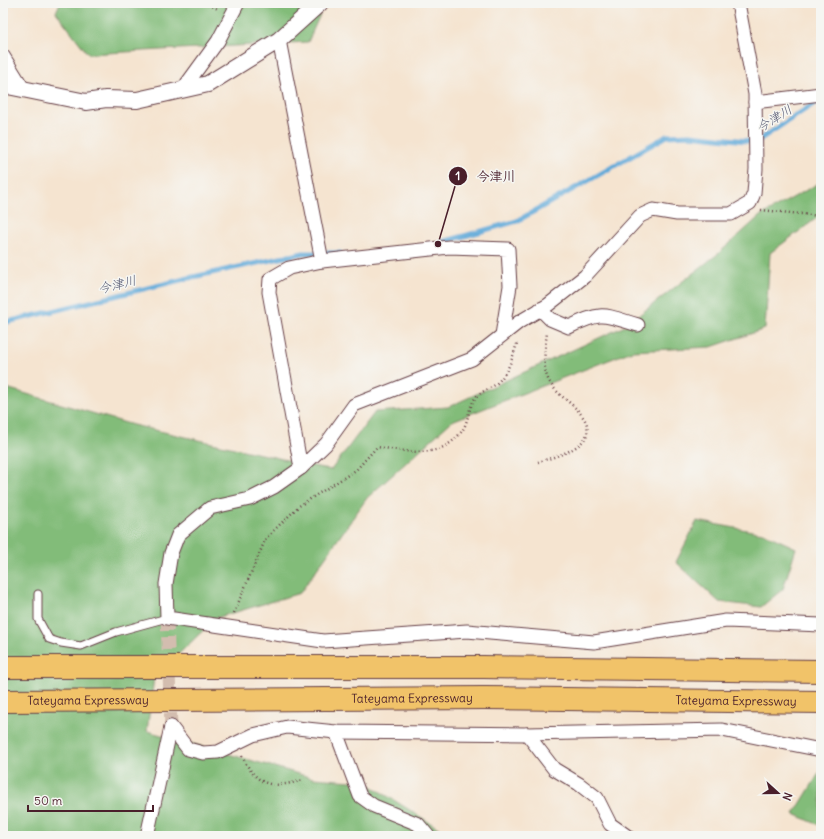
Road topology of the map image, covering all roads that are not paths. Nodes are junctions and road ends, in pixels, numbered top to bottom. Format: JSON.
{"nodes":[{"id":1,"x":238,"y":3,"type":"edge"},
{"id":2,"x":738,"y":3,"type":"edge"},
{"id":3,"x":313,"y":5,"type":"edge"},
{"id":4,"x":279,"y":40,"type":"junction"},
{"id":5,"x":3,"y":56,"type":"edge"},
{"id":6,"x":3,"y":85,"type":"edge"},
{"id":7,"x":24,"y":90,"type":"junction"},
{"id":8,"x":183,"y":90,"type":"junction"},
{"id":9,"x":821,"y":94,"type":"edge"},
{"id":10,"x":755,"y":102,"type":"junction"},
{"id":11,"x":322,"y":261,"type":"junction"},
{"id":12,"x":540,"y":309,"type":"junction"},
{"id":13,"x":638,"y":325,"type":"dead end"},
{"id":14,"x":502,"y":335,"type":"junction"},
{"id":15,"x":301,"y":468,"type":"junction"},
{"id":16,"x":38,"y":594,"type":"dead end"},
{"id":17,"x":167,"y":618,"type":"junction"},
{"id":18,"x":821,"y":625,"type":"edge"},
{"id":19,"x":3,"y":667,"type":"edge"},
{"id":20,"x":821,"y":672,"type":"edge"},
{"id":21,"x":3,"y":701,"type":"edge"},
{"id":22,"x":821,"y":702,"type":"edge"},
{"id":23,"x":336,"y":732,"type":"junction"},
{"id":24,"x":527,"y":734,"type":"junction"},
{"id":25,"x":821,"y":750,"type":"edge"},
{"id":26,"x":148,"y":836,"type":"edge"},
{"id":27,"x":428,"y":836,"type":"edge"},
{"id":28,"x":627,"y":836,"type":"edge"}],
"edges":[{"from":1,"to":8,"type":"street"},
{"from":2,"to":10,"type":"street"},
{"from":3,"to":4,"type":"street"},
{"from":4,"to":8,"type":"street"},
{"from":4,"to":11,"type":"street"},
{"from":5,"to":7,"type":"street"},
{"from":6,"to":7,"type":"street"},
{"from":7,"to":8,"type":"street"},
{"from":9,"to":10,"type":"street"},
{"from":10,"to":12,"type":"street"},
{"from":11,"to":14,"type":"street"},
{"from":11,"to":15,"type":"street"},
{"from":12,"to":13,"type":"street"},
{"from":12,"to":14,"type":"street"},
{"from":14,"to":15,"type":"street"},
{"from":15,"to":17,"type":"street"},
{"from":16,"to":17,"type":"lane"},
{"from":17,"to":18,"type":"street"},
{"from":19,"to":20,"type":"highway"},
{"from":21,"to":22,"type":"highway","name":"Tateyama Expressway"},
{"from":23,"to":24,"type":"street"},
{"from":23,"to":26,"type":"street"},
{"from":23,"to":27,"type":"street"},
{"from":24,"to":25,"type":"street"},
{"from":24,"to":28,"type":"street"}]}
